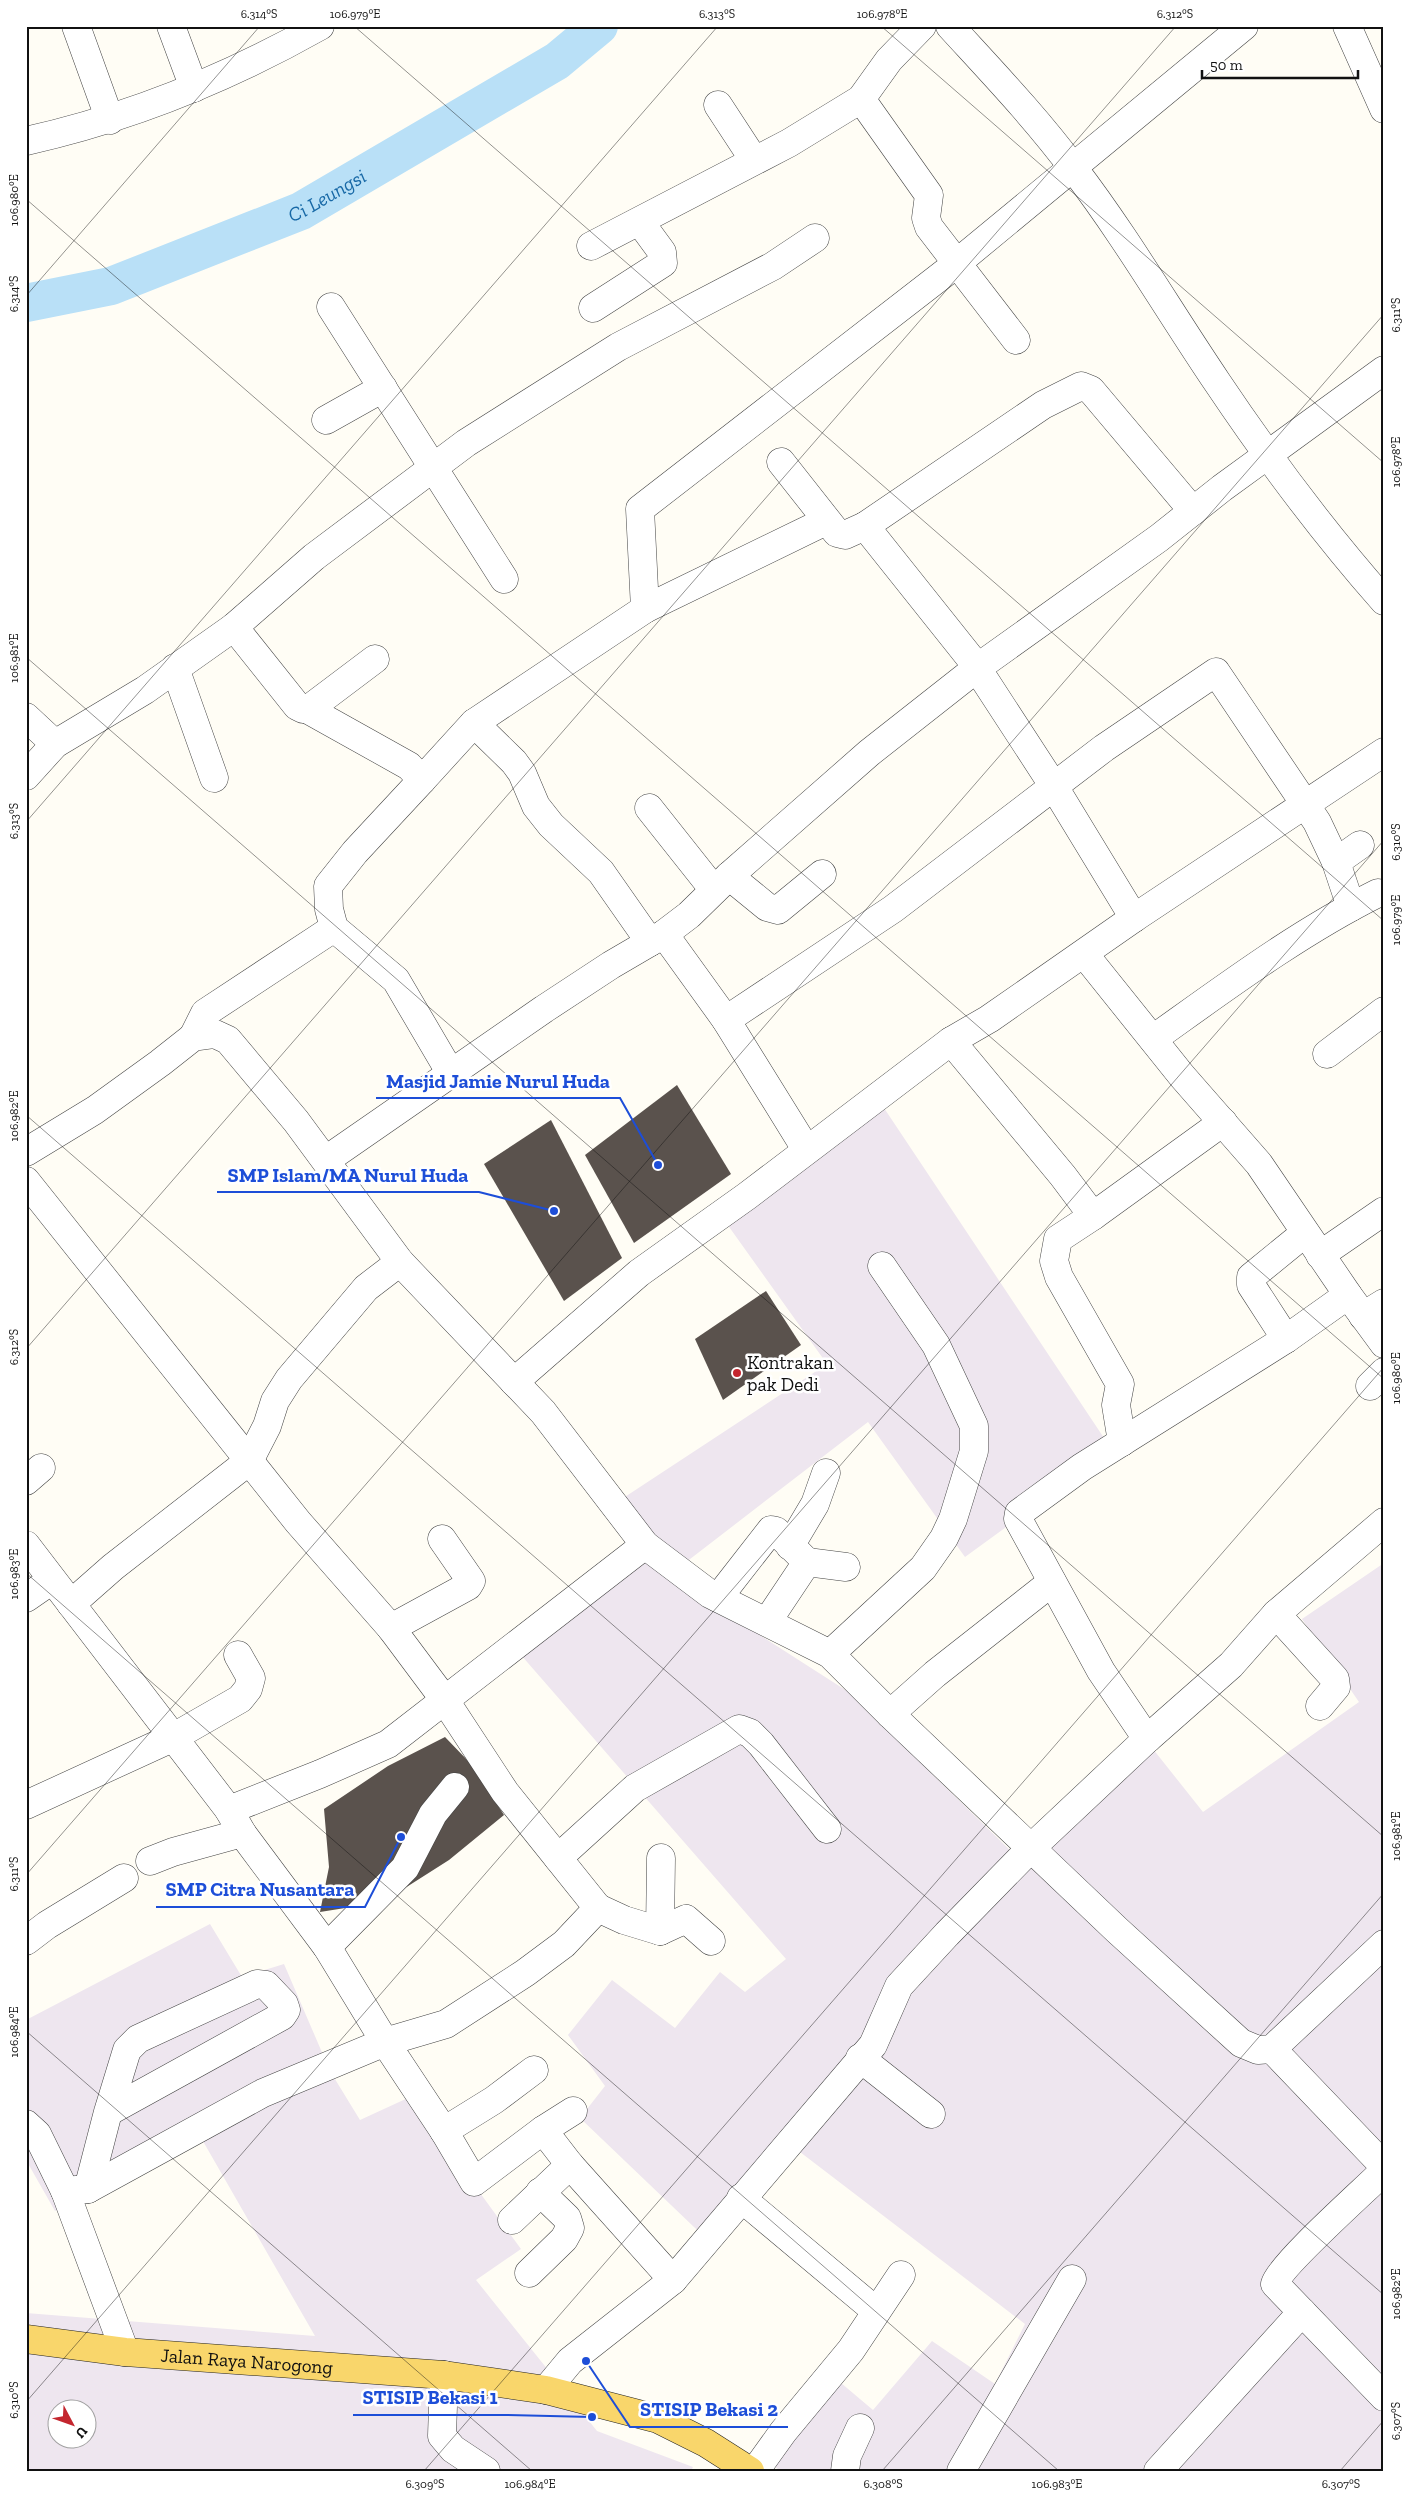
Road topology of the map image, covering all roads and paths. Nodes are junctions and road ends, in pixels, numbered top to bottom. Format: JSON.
{"nodes":[{"id":1,"x":76,"y":26,"type":"edge"},
{"id":2,"x":171,"y":26,"type":"edge"},
{"id":3,"x":320,"y":26,"type":"edge"},
{"id":4,"x":922,"y":26,"type":"edge"},
{"id":5,"x":950,"y":26,"type":"edge"},
{"id":6,"x":1244,"y":26,"type":"edge"},
{"id":7,"x":1347,"y":26,"type":"edge"},
{"id":8,"x":278,"y":37,"type":"edge"},
{"id":9,"x":194,"y":88,"type":"junction"},
{"id":10,"x":861,"y":99,"type":"junction"},
{"id":11,"x":718,"y":105,"type":"dead end"},
{"id":12,"x":1384,"y":109,"type":"edge"},
{"id":13,"x":110,"y":120,"type":"junction"},
{"id":14,"x":26,"y":141,"type":"edge"},
{"id":15,"x":754,"y":160,"type":"junction"},
{"id":16,"x":1074,"y":168,"type":"junction"},
{"id":17,"x":640,"y":222,"type":"junction"},
{"id":18,"x":815,"y":238,"type":"dead end"},
{"id":19,"x":591,"y":246,"type":"dead end"},
{"id":20,"x":957,"y":264,"type":"junction"},
{"id":21,"x":331,"y":307,"type":"dead end"},
{"id":22,"x":593,"y":308,"type":"dead end"},
{"id":23,"x":1016,"y":340,"type":"dead end"},
{"id":24,"x":1384,"y":370,"type":"edge"},
{"id":25,"x":383,"y":388,"type":"junction"},
{"id":26,"x":326,"y":420,"type":"dead end"},
{"id":27,"x":1268,"y":455,"type":"junction"},
{"id":28,"x":782,"y":462,"type":"dead end"},
{"id":29,"x":434,"y":467,"type":"junction"},
{"id":30,"x":1193,"y":510,"type":"junction"},
{"id":31,"x":826,"y":521,"type":"junction"},
{"id":32,"x":864,"y":526,"type":"junction"},
{"id":33,"x":504,"y":579,"type":"dead end"},
{"id":34,"x":1384,"y":601,"type":"edge"},
{"id":35,"x":645,"y":609,"type":"junction"},
{"id":36,"x":234,"y":627,"type":"junction"},
{"id":37,"x":375,"y":659,"type":"dead end"},
{"id":38,"x":175,"y":668,"type":"junction"},
{"id":39,"x":977,"y":668,"type":"junction"},
{"id":40,"x":307,"y":709,"type":"junction"},
{"id":41,"x":26,"y":717,"type":"edge"},
{"id":42,"x":474,"y":723,"type":"junction"},
{"id":43,"x":55,"y":744,"type":"junction"},
{"id":44,"x":1384,"y":752,"type":"edge"},
{"id":45,"x":26,"y":776,"type":"edge"},
{"id":46,"x":214,"y":778,"type":"dead end"},
{"id":47,"x":422,"y":780,"type":"junction"},
{"id":48,"x":1053,"y":785,"type":"junction"},
{"id":49,"x":1339,"y":805,"type":"dead end"},
{"id":50,"x":649,"y":808,"type":"dead end"},
{"id":51,"x":1312,"y":814,"type":"junction"},
{"id":52,"x":1360,"y":845,"type":"dead end"},
{"id":53,"x":1336,"y":862,"type":"junction"},
{"id":54,"x":822,"y":874,"type":"dead end"},
{"id":55,"x":721,"y":883,"type":"junction"},
{"id":56,"x":1378,"y":893,"type":"dead end"},
{"id":57,"x":1351,"y":907,"type":"junction"},
{"id":58,"x":1134,"y":918,"type":"junction"},
{"id":59,"x":334,"y":928,"type":"junction"},
{"id":60,"x":657,"y":938,"type":"junction"},
{"id":61,"x":1085,"y":955,"type":"junction"},
{"id":62,"x":1384,"y":1011,"type":"edge"},
{"id":63,"x":726,"y":1020,"type":"junction"},
{"id":64,"x":193,"y":1037,"type":"junction"},
{"id":65,"x":1153,"y":1039,"type":"junction"},
{"id":66,"x":951,"y":1041,"type":"junction"},
{"id":67,"x":1327,"y":1054,"type":"dead end"},
{"id":68,"x":450,"y":1072,"type":"junction"},
{"id":69,"x":1223,"y":1122,"type":"junction"},
{"id":70,"x":806,"y":1149,"type":"junction"},
{"id":71,"x":26,"y":1152,"type":"edge"},
{"id":72,"x":326,"y":1160,"type":"junction"},
{"id":73,"x":26,"y":1181,"type":"edge"},
{"id":74,"x":1384,"y":1211,"type":"edge"},
{"id":75,"x":1093,"y":1216,"type":"junction"},
{"id":76,"x":1312,"y":1244,"type":"junction"},
{"id":77,"x":400,"y":1262,"type":"junction"},
{"id":78,"x":882,"y":1266,"type":"dead end"},
{"id":79,"x":1365,"y":1305,"type":"edge"},
{"id":80,"x":1286,"y":1338,"type":"junction"},
{"id":81,"x":1384,"y":1344,"type":"edge"},
{"id":82,"x":514,"y":1382,"type":"junction"},
{"id":83,"x":1122,"y":1442,"type":"junction"},
{"id":84,"x":249,"y":1461,"type":"junction"},
{"id":85,"x":826,"y":1474,"type":"dead end"},
{"id":86,"x":1384,"y":1522,"type":"edge"},
{"id":87,"x":442,"y":1539,"type":"dead end"},
{"id":88,"x":26,"y":1545,"type":"edge"},
{"id":89,"x":645,"y":1545,"type":"junction"},
{"id":90,"x":799,"y":1554,"type":"junction"},
{"id":91,"x":846,"y":1567,"type":"dead end"},
{"id":92,"x":52,"y":1580,"type":"junction"},
{"id":93,"x":1052,"y":1582,"type":"junction"},
{"id":94,"x":26,"y":1598,"type":"edge"},
{"id":95,"x":718,"y":1598,"type":"junction"},
{"id":96,"x":71,"y":1604,"type":"junction"},
{"id":97,"x":1276,"y":1614,"type":"junction"},
{"id":98,"x":767,"y":1622,"type":"junction"},
{"id":99,"x":391,"y":1628,"type":"junction"},
{"id":100,"x":830,"y":1654,"type":"junction"},
{"id":101,"x":238,"y":1655,"type":"dead end"},
{"id":102,"x":444,"y":1699,"type":"junction"},
{"id":103,"x":1320,"y":1706,"type":"dead end"},
{"id":104,"x":890,"y":1714,"type":"junction"},
{"id":105,"x":172,"y":1738,"type":"junction"},
{"id":106,"x":1148,"y":1739,"type":"junction"},
{"id":107,"x":455,"y":1787,"type":"dead end"},
{"id":108,"x":26,"y":1805,"type":"edge"},
{"id":109,"x":235,"y":1821,"type":"junction"},
{"id":110,"x":827,"y":1829,"type":"dead end"},
{"id":111,"x":1031,"y":1848,"type":"junction"},
{"id":112,"x":558,"y":1858,"type":"junction"},
{"id":113,"x":661,"y":1858,"type":"dead end"},
{"id":114,"x":150,"y":1861,"type":"dead end"},
{"id":115,"x":124,"y":1878,"type":"dead end"},
{"id":116,"x":598,"y":1908,"type":"junction"},
{"id":117,"x":660,"y":1931,"type":"junction"},
{"id":118,"x":26,"y":1941,"type":"edge"},
{"id":119,"x":711,"y":1941,"type":"dead end"},
{"id":120,"x":1384,"y":1944,"type":"edge"},
{"id":121,"x":327,"y":1947,"type":"junction"},
{"id":122,"x":385,"y":2042,"type":"junction"},
{"id":123,"x":1272,"y":2049,"type":"junction"},
{"id":124,"x":860,"y":2058,"type":"junction"},
{"id":125,"x":534,"y":2070,"type":"dead end"},
{"id":126,"x":26,"y":2108,"type":"edge"},
{"id":127,"x":573,"y":2111,"type":"dead end"},
{"id":128,"x":108,"y":2112,"type":"junction"},
{"id":129,"x":931,"y":2114,"type":"dead end"},
{"id":130,"x":32,"y":2129,"type":"edge"},
{"id":131,"x":543,"y":2130,"type":"junction"},
{"id":132,"x":444,"y":2131,"type":"junction"},
{"id":133,"x":570,"y":2165,"type":"junction"},
{"id":134,"x":1384,"y":2166,"type":"edge"},
{"id":135,"x":1384,"y":2171,"type":"edge"},
{"id":136,"x":76,"y":2190,"type":"junction"},
{"id":137,"x":540,"y":2192,"type":"junction"},
{"id":138,"x":742,"y":2198,"type":"junction"},
{"id":139,"x":512,"y":2220,"type":"dead end"},
{"id":140,"x":529,"y":2273,"type":"dead end"},
{"id":141,"x":902,"y":2276,"type":"dead end"},
{"id":142,"x":1072,"y":2279,"type":"dead end"},
{"id":143,"x":672,"y":2280,"type":"junction"},
{"id":144,"x":876,"y":2311,"type":"junction"},
{"id":145,"x":1302,"y":2312,"type":"junction"},
{"id":146,"x":26,"y":2339,"type":"edge"},
{"id":147,"x":125,"y":2352,"type":"junction"},
{"id":148,"x":444,"y":2375,"type":"junction"},
{"id":149,"x":546,"y":2390,"type":"junction"},
{"id":150,"x":1384,"y":2397,"type":"edge"},
{"id":151,"x":860,"y":2428,"type":"dead end"},
{"id":152,"x":486,"y":2471,"type":"edge"},
{"id":153,"x":750,"y":2471,"type":"edge"},
{"id":154,"x":755,"y":2471,"type":"edge"},
{"id":155,"x":845,"y":2471,"type":"edge"},
{"id":156,"x":961,"y":2471,"type":"edge"},
{"id":157,"x":1158,"y":2471,"type":"edge"}],
"edges":[{"from":1,"to":13,"type":"street"},
{"from":2,"to":9,"type":"street"},
{"from":3,"to":8,"type":"street"},
{"from":4,"to":10,"type":"street"},
{"from":5,"to":16,"type":"street"},
{"from":6,"to":16,"type":"street"},
{"from":7,"to":12,"type":"street"},
{"from":8,"to":9,"type":"street"},
{"from":9,"to":13,"type":"street"},
{"from":10,"to":15,"type":"street"},
{"from":10,"to":20,"type":"street"},
{"from":11,"to":15,"type":"street"},
{"from":13,"to":14,"type":"street"},
{"from":15,"to":17,"type":"street"},
{"from":16,"to":20,"type":"street"},
{"from":16,"to":27,"type":"street"},
{"from":17,"to":19,"type":"street"},
{"from":17,"to":22,"type":"street"},
{"from":18,"to":29,"type":"street"},
{"from":20,"to":23,"type":"street"},
{"from":20,"to":35,"type":"street"},
{"from":21,"to":25,"type":"street"},
{"from":24,"to":27,"type":"street"},
{"from":25,"to":26,"type":"street"},
{"from":25,"to":29,"type":"street"},
{"from":27,"to":30,"type":"street"},
{"from":27,"to":34,"type":"street"},
{"from":28,"to":31,"type":"street"},
{"from":29,"to":33,"type":"street"},
{"from":29,"to":36,"type":"street"},
{"from":30,"to":32,"type":"street"},
{"from":30,"to":39,"type":"street"},
{"from":31,"to":32,"type":"street"},
{"from":31,"to":35,"type":"street"},
{"from":32,"to":39,"type":"street"},
{"from":35,"to":42,"type":"street"},
{"from":36,"to":38,"type":"street"},
{"from":36,"to":40,"type":"street"},
{"from":37,"to":40,"type":"street"},
{"from":38,"to":43,"type":"street"},
{"from":38,"to":46,"type":"street"},
{"from":39,"to":48,"type":"street"},
{"from":39,"to":55,"type":"street"},
{"from":40,"to":47,"type":"street"},
{"from":41,"to":43,"type":"street"},
{"from":42,"to":47,"type":"street"},
{"from":42,"to":60,"type":"street"},
{"from":43,"to":45,"type":"street"},
{"from":44,"to":51,"type":"street"},
{"from":47,"to":59,"type":"street"},
{"from":48,"to":51,"type":"street"},
{"from":48,"to":58,"type":"street"},
{"from":48,"to":63,"type":"street"},
{"from":49,"to":51,"type":"street"},
{"from":50,"to":55,"type":"street"},
{"from":51,"to":53,"type":"street"},
{"from":51,"to":58,"type":"street"},
{"from":52,"to":53,"type":"street"},
{"from":53,"to":57,"type":"street"},
{"from":54,"to":55,"type":"street"},
{"from":55,"to":60,"type":"street"},
{"from":56,"to":57,"type":"street"},
{"from":57,"to":65,"type":"street"},
{"from":58,"to":61,"type":"street"},
{"from":59,"to":64,"type":"street"},
{"from":59,"to":68,"type":"street"},
{"from":60,"to":63,"type":"street"},
{"from":60,"to":68,"type":"street"},
{"from":61,"to":65,"type":"street"},
{"from":61,"to":66,"type":"street"},
{"from":62,"to":67,"type":"street"},
{"from":63,"to":70,"type":"street"},
{"from":64,"to":71,"type":"street"},
{"from":64,"to":72,"type":"street"},
{"from":65,"to":69,"type":"street"},
{"from":66,"to":70,"type":"street"},
{"from":66,"to":75,"type":"street"},
{"from":68,"to":72,"type":"street"},
{"from":69,"to":75,"type":"street"},
{"from":69,"to":76,"type":"street"},
{"from":70,"to":82,"type":"street"},
{"from":72,"to":77,"type":"street"},
{"from":73,"to":84,"type":"street"},
{"from":74,"to":76,"type":"street"},
{"from":75,"to":83,"type":"street"},
{"from":76,"to":79,"type":"street"},
{"from":76,"to":80,"type":"street"},
{"from":77,"to":82,"type":"street"},
{"from":77,"to":84,"type":"street"},
{"from":78,"to":100,"type":"street"},
{"from":79,"to":80,"type":"street"},
{"from":79,"to":81,"type":"street"},
{"from":80,"to":83,"type":"street"},
{"from":82,"to":89,"type":"street"},
{"from":83,"to":93,"type":"street"},
{"from":84,"to":96,"type":"street"},
{"from":84,"to":99,"type":"street"},
{"from":85,"to":90,"type":"street"},
{"from":86,"to":97,"type":"street"},
{"from":87,"to":99,"type":"street"},
{"from":88,"to":92,"type":"street"},
{"from":89,"to":95,"type":"street"},
{"from":89,"to":102,"type":"street"},
{"from":90,"to":91,"type":"street"},
{"from":90,"to":95,"type":"street"},
{"from":90,"to":98,"type":"street"},
{"from":92,"to":94,"type":"street"},
{"from":92,"to":96,"type":"street"},
{"from":93,"to":104,"type":"street"},
{"from":93,"to":106,"type":"street"},
{"from":95,"to":98,"type":"street"},
{"from":96,"to":105,"type":"street"},
{"from":97,"to":103,"type":"street"},
{"from":97,"to":106,"type":"street"},
{"from":98,"to":100,"type":"street"},
{"from":99,"to":102,"type":"street"},
{"from":100,"to":104,"type":"street"},
{"from":101,"to":105,"type":"street"},
{"from":102,"to":109,"type":"street"},
{"from":102,"to":112,"type":"street"},
{"from":104,"to":111,"type":"street"},
{"from":105,"to":108,"type":"street"},
{"from":105,"to":109,"type":"street"},
{"from":106,"to":111,"type":"street"},
{"from":107,"to":121,"type":"street"},
{"from":109,"to":114,"type":"street"},
{"from":109,"to":121,"type":"street"},
{"from":110,"to":112,"type":"street"},
{"from":111,"to":123,"type":"street"},
{"from":111,"to":124,"type":"street"},
{"from":112,"to":116,"type":"street"},
{"from":113,"to":117,"type":"street"},
{"from":115,"to":118,"type":"street"},
{"from":116,"to":117,"type":"street"},
{"from":116,"to":122,"type":"street"},
{"from":117,"to":119,"type":"street"},
{"from":120,"to":123,"type":"street"},
{"from":121,"to":122,"type":"street"},
{"from":122,"to":132,"type":"street"},
{"from":122,"to":136,"type":"street"},
{"from":123,"to":134,"type":"street"},
{"from":124,"to":129,"type":"street"},
{"from":124,"to":138,"type":"street"},
{"from":125,"to":132,"type":"street"},
{"from":126,"to":130,"type":"street"},
{"from":127,"to":131,"type":"street"},
{"from":128,"to":128,"type":"street"},
{"from":128,"to":136,"type":"street"},
{"from":130,"to":136,"type":"street"},
{"from":131,"to":132,"type":"street"},
{"from":131,"to":133,"type":"street"},
{"from":133,"to":137,"type":"street"},
{"from":133,"to":143,"type":"street"},
{"from":135,"to":145,"type":"street"},
{"from":136,"to":147,"type":"street"},
{"from":137,"to":139,"type":"street"},
{"from":137,"to":140,"type":"street"},
{"from":138,"to":143,"type":"street"},
{"from":138,"to":144,"type":"street"},
{"from":141,"to":144,"type":"street"},
{"from":142,"to":156,"type":"street"},
{"from":143,"to":149,"type":"street"},
{"from":144,"to":154,"type":"street"},
{"from":145,"to":150,"type":"street"},
{"from":145,"to":157,"type":"street"},
{"from":146,"to":147,"type":"main road","name":"Jalan Raya Narogong"},
{"from":147,"to":148,"type":"main road","name":"Jalan Raya Narogong"},
{"from":148,"to":149,"type":"main road","name":"Jalan Raya Narogong"},
{"from":148,"to":152,"type":"street"},
{"from":149,"to":153,"type":"main road","name":"Jalan Raya Narogong"},
{"from":151,"to":155,"type":"street"}]}
